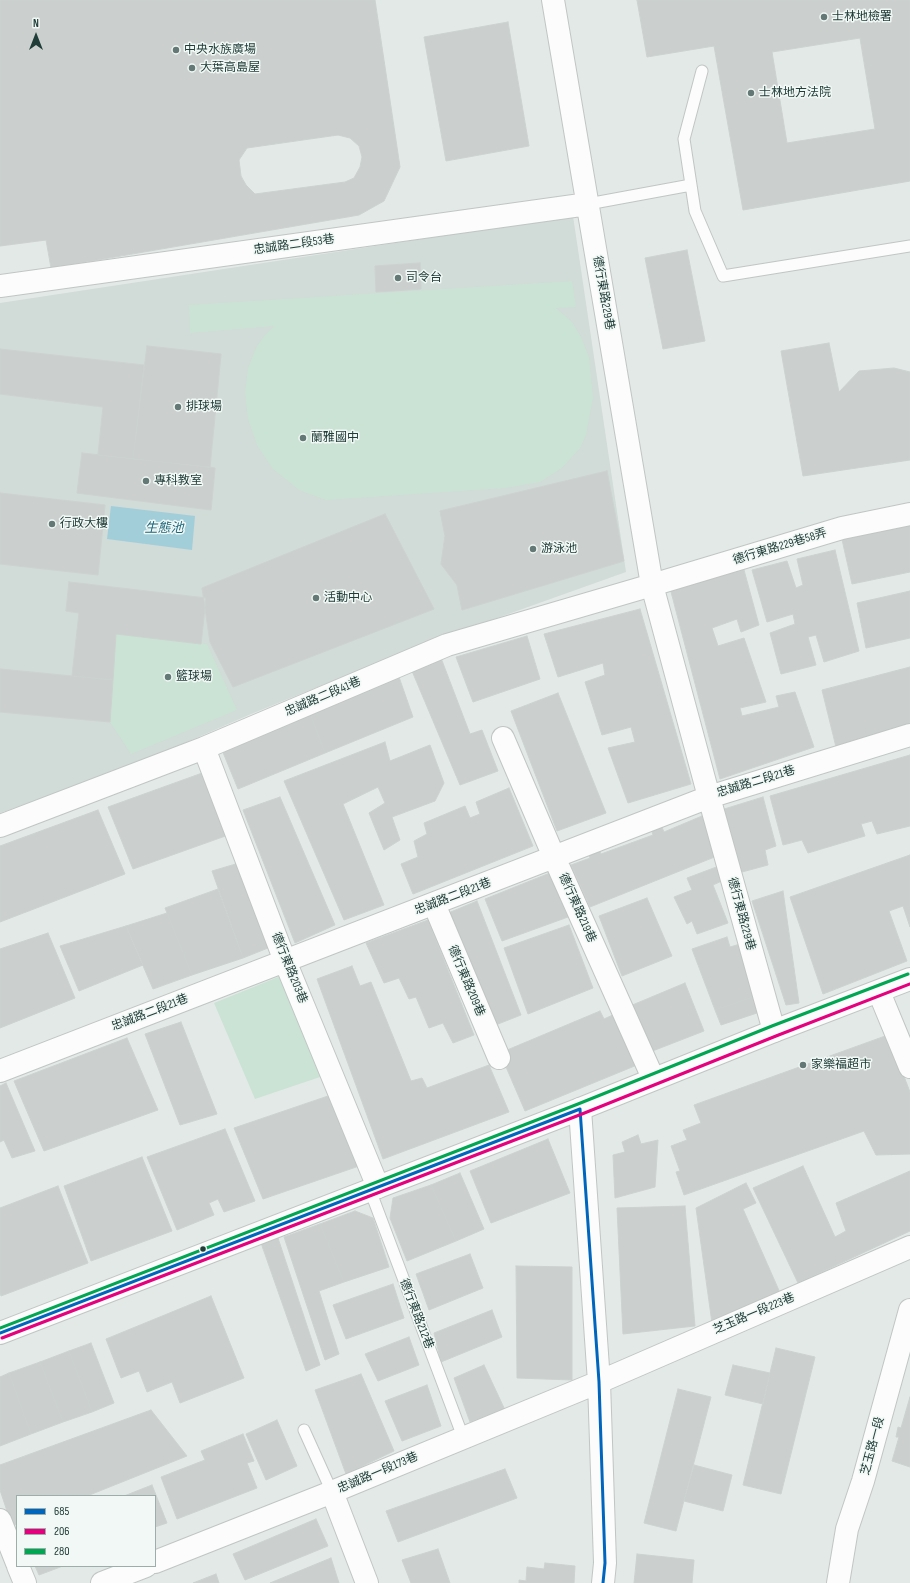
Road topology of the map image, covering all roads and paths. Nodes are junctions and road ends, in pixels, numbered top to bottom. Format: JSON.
{"nodes":[{"id":1,"x":553,"y":0,"type":"edge"},
{"id":2,"x":702,"y":71,"type":"dead end"},
{"id":3,"x":691,"y":185,"type":"junction"},
{"id":4,"x":588,"y":204,"type":"junction"},
{"id":5,"x":910,"y":246,"type":"edge"},
{"id":6,"x":0,"y":286,"type":"edge"},
{"id":7,"x":910,"y":514,"type":"edge"},
{"id":8,"x":652,"y":585,"type":"junction"},
{"id":9,"x":910,"y":735,"type":"edge"},
{"id":10,"x":503,"y":738,"type":"dead end"},
{"id":11,"x":204,"y":748,"type":"junction"},
{"id":12,"x":709,"y":797,"type":"junction"},
{"id":13,"x":0,"y":826,"type":"edge"},
{"id":14,"x":554,"y":857,"type":"junction"},
{"id":15,"x":434,"y":904,"type":"junction"},
{"id":16,"x":285,"y":961,"type":"junction"},
{"id":17,"x":910,"y":979,"type":"edge"},
{"id":18,"x":878,"y":992,"type":"junction"},
{"id":19,"x":774,"y":1031,"type":"junction"},
{"id":20,"x":499,"y":1058,"type":"dead end"},
{"id":21,"x":910,"y":1067,"type":"edge"},
{"id":22,"x":0,"y":1071,"type":"edge"},
{"id":23,"x":653,"y":1078,"type":"junction"},
{"id":24,"x":580,"y":1109,"type":"junction"},
{"id":25,"x":374,"y":1188,"type":"junction"},
{"id":26,"x":910,"y":1247,"type":"edge"},
{"id":27,"x":910,"y":1310,"type":"edge"},
{"id":28,"x":0,"y":1333,"type":"edge"},
{"id":29,"x":599,"y":1382,"type":"junction"},
{"id":30,"x":304,"y":1430,"type":"dead end"},
{"id":31,"x":463,"y":1437,"type":"junction"},
{"id":32,"x":332,"y":1492,"type":"junction"},
{"id":33,"x":0,"y":1520,"type":"edge"},
{"id":34,"x":16,"y":1560,"type":"edge"},
{"id":35,"x":156,"y":1562,"type":"edge"},
{"id":36,"x":18,"y":1567,"type":"edge"},
{"id":37,"x":143,"y":1567,"type":"edge"},
{"id":38,"x":25,"y":1583,"type":"edge"},
{"id":39,"x":102,"y":1583,"type":"edge"},
{"id":40,"x":366,"y":1583,"type":"edge"},
{"id":41,"x":603,"y":1583,"type":"edge"},
{"id":42,"x":838,"y":1583,"type":"edge"}],
"edges":[{"from":1,"to":4,"type":"street","name":"德行東路229巷"},
{"from":2,"to":3,"type":"lane"},
{"from":3,"to":4,"type":"lane"},
{"from":3,"to":5,"type":"lane"},
{"from":4,"to":6,"type":"street","name":"忠誠路二段53巷"},
{"from":4,"to":8,"type":"street","name":"德行東路229巷"},
{"from":7,"to":8,"type":"street","name":"德行東路229巷58弄"},
{"from":8,"to":11,"type":"street","name":"忠誠路二段41巷"},
{"from":8,"to":12,"type":"street","name":"德行東路229巷"},
{"from":9,"to":12,"type":"street","name":"忠誠路二段21巷"},
{"from":10,"to":14,"type":"street","name":"德行東路219巷"},
{"from":11,"to":13,"type":"street","name":"忠誠路二段41巷"},
{"from":11,"to":16,"type":"street","name":"德行東路203巷"},
{"from":12,"to":14,"type":"street","name":"忠誠路二段21巷"},
{"from":12,"to":19,"type":"street","name":"德行東路229巷"},
{"from":14,"to":15,"type":"street","name":"忠誠路二段21巷"},
{"from":14,"to":23,"type":"street","name":"德行東路219巷"},
{"from":15,"to":16,"type":"street","name":"忠誠路二段21巷"},
{"from":15,"to":20,"type":"street","name":"德行東路209巷"},
{"from":16,"to":22,"type":"street","name":"忠誠路二段21巷"},
{"from":16,"to":25,"type":"street","name":"德行東路203巷"},
{"from":17,"to":18,"type":"street"},
{"from":18,"to":19,"type":"street"},
{"from":18,"to":21,"type":"street"},
{"from":19,"to":23,"type":"street"},
{"from":23,"to":24,"type":"street"},
{"from":24,"to":25,"type":"street"},
{"from":24,"to":29,"type":"street"},
{"from":25,"to":28,"type":"street"},
{"from":25,"to":31,"type":"lane","name":"德行東路212巷"},
{"from":26,"to":29,"type":"street","name":"芝玉路一段223巷"},
{"from":27,"to":42,"type":"street","name":"芝玉路一段"},
{"from":29,"to":31,"type":"street","name":"忠誠路一段173巷"},
{"from":29,"to":41,"type":"street"},
{"from":30,"to":32,"type":"lane"},
{"from":31,"to":32,"type":"street","name":"忠誠路一段173巷"},
{"from":32,"to":35,"type":"street","name":"忠誠路一段173巷"},
{"from":32,"to":40,"type":"street"},
{"from":33,"to":34,"type":"street"},
{"from":36,"to":38,"type":"street"},
{"from":37,"to":39,"type":"street"}]}
